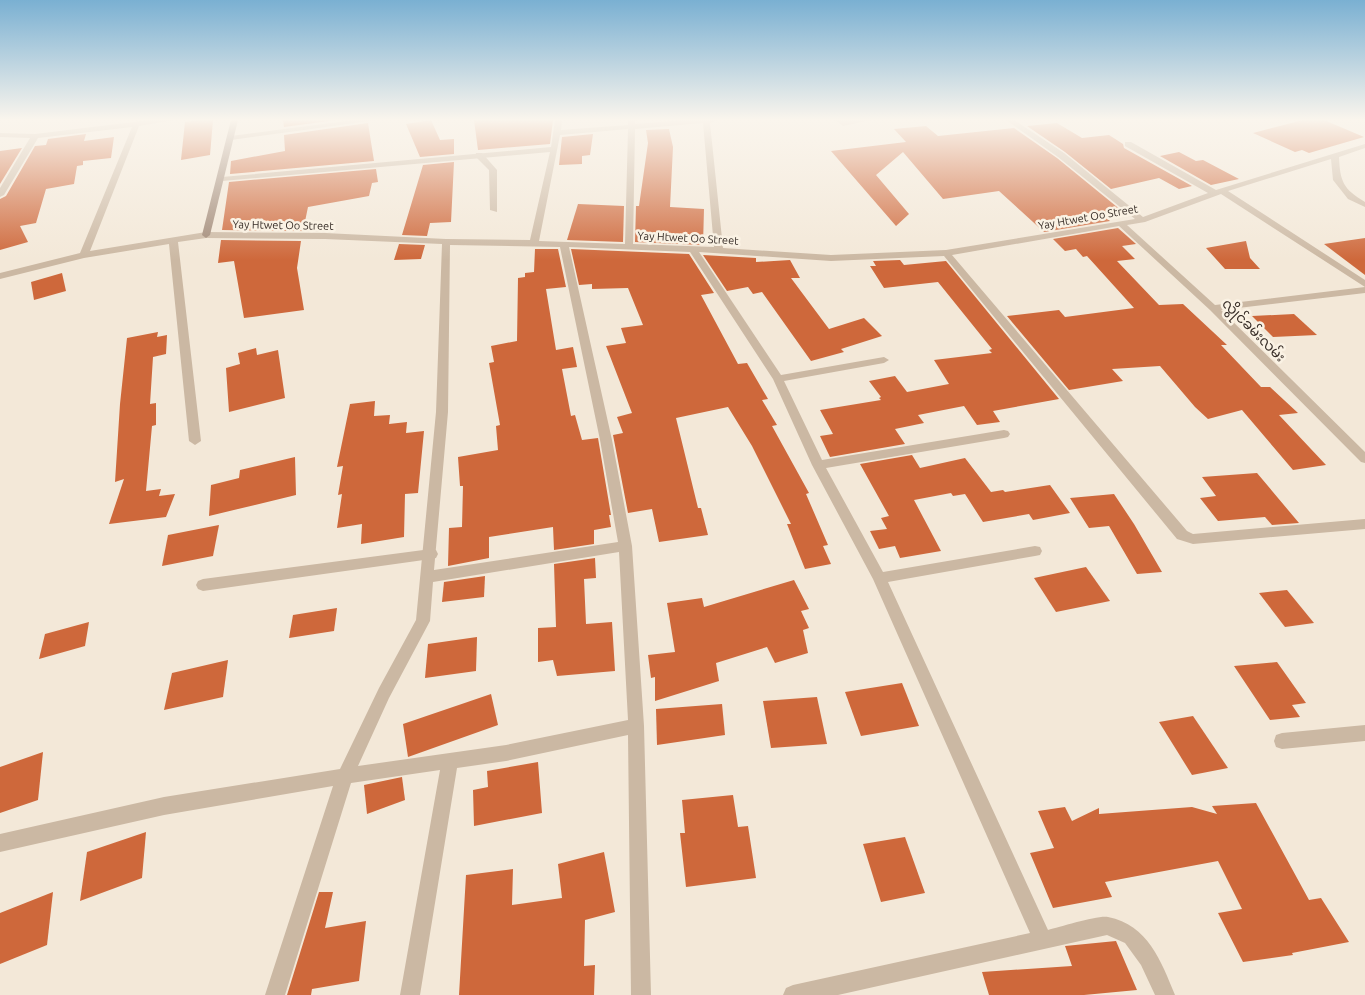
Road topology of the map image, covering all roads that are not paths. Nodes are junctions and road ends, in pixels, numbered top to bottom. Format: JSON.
{"nodes":[{"id":1,"x":17,"y":166,"type":"edge"},
{"id":2,"x":119,"y":166,"type":"edge"},
{"id":3,"x":225,"y":166,"type":"edge"},
{"id":4,"x":357,"y":166,"type":"edge"},
{"id":5,"x":490,"y":166,"type":"edge"},
{"id":6,"x":550,"y":166,"type":"edge"},
{"id":7,"x":631,"y":166,"type":"edge"},
{"id":8,"x":711,"y":166,"type":"edge"},
{"id":9,"x":1075,"y":166,"type":"edge"},
{"id":10,"x":1170,"y":166,"type":"edge"},
{"id":11,"x":1300,"y":166,"type":"edge"},
{"id":12,"x":1336,"y":166,"type":"edge"},
{"id":13,"x":222,"y":179,"type":"junction"},
{"id":14,"x":1218,"y":192,"type":"junction"},
{"id":15,"x":0,"y":195,"type":"edge"},
{"id":16,"x":1365,"y":205,"type":"edge"},
{"id":17,"x":494,"y":210,"type":"dead end"},
{"id":18,"x":1142,"y":220,"type":"junction"},
{"id":19,"x":1121,"y":224,"type":"junction"},
{"id":20,"x":206,"y":235,"type":"junction"},
{"id":21,"x":173,"y":239,"type":"junction"},
{"id":22,"x":446,"y":242,"type":"junction"},
{"id":23,"x":534,"y":243,"type":"junction"},
{"id":24,"x":564,"y":245,"type":"junction"},
{"id":25,"x":629,"y":247,"type":"junction"},
{"id":26,"x":693,"y":250,"type":"junction"},
{"id":27,"x":719,"y":250,"type":"junction"},
{"id":28,"x":946,"y":253,"type":"junction"},
{"id":29,"x":84,"y":255,"type":"junction"},
{"id":30,"x":0,"y":276,"type":"edge"},
{"id":31,"x":1365,"y":284,"type":"edge"},
{"id":32,"x":1365,"y":290,"type":"edge"},
{"id":33,"x":1354,"y":292,"type":"junction"},
{"id":34,"x":1365,"y":299,"type":"edge"},
{"id":35,"x":1213,"y":308,"type":"junction"},
{"id":36,"x":884,"y":360,"type":"dead end"},
{"id":37,"x":778,"y":379,"type":"junction"},
{"id":38,"x":1004,"y":434,"type":"dead end"},
{"id":39,"x":195,"y":441,"type":"dead end"},
{"id":40,"x":1365,"y":459,"type":"edge"},
{"id":41,"x":818,"y":466,"type":"junction"},
{"id":42,"x":1365,"y":524,"type":"edge"},
{"id":43,"x":625,"y":546,"type":"junction"},
{"id":44,"x":1035,"y":551,"type":"dead end"},
{"id":45,"x":431,"y":554,"type":"junction"},
{"id":46,"x":428,"y":577,"type":"junction"},
{"id":47,"x":879,"y":578,"type":"junction"},
{"id":48,"x":203,"y":585,"type":"dead end"},
{"id":49,"x":636,"y":726,"type":"junction"},
{"id":50,"x":1365,"y":733,"type":"edge"},
{"id":51,"x":1282,"y":742,"type":"dead end"},
{"id":52,"x":450,"y":761,"type":"junction"},
{"id":53,"x":345,"y":776,"type":"junction"},
{"id":54,"x":0,"y":843,"type":"edge"},
{"id":55,"x":1043,"y":940,"type":"junction"},
{"id":56,"x":275,"y":995,"type":"edge"},
{"id":57,"x":410,"y":995,"type":"edge"},
{"id":58,"x":641,"y":995,"type":"edge"},
{"id":59,"x":793,"y":995,"type":"edge"},
{"id":60,"x":1165,"y":995,"type":"edge"}],
"edges":[{"from":1,"to":15,"type":"street"},
{"from":2,"to":29,"type":"street"},
{"from":3,"to":13,"type":"street"},
{"from":4,"to":13,"type":"street"},
{"from":5,"to":17,"type":"street"},
{"from":6,"to":23,"type":"street"},
{"from":7,"to":25,"type":"street"},
{"from":8,"to":27,"type":"street"},
{"from":9,"to":18,"type":"street"},
{"from":10,"to":14,"type":"street"},
{"from":11,"to":14,"type":"street","name":"Yay Htwet Oo Street"},
{"from":12,"to":16,"type":"street"},
{"from":13,"to":20,"type":"street"},
{"from":14,"to":18,"type":"street","name":"Yay Htwet Oo Street"},
{"from":14,"to":31,"type":"street"},
{"from":18,"to":19,"type":"street","name":"Yay Htwet Oo Street"},
{"from":19,"to":28,"type":"street","name":"Yay Htwet Oo Street"},
{"from":19,"to":35,"type":"street","name":"လွိုင်ခမ်းလမ်း"},
{"from":20,"to":21,"type":"street","name":"Yay Htwet Oo Street"},
{"from":20,"to":22,"type":"street","name":"Yay Htwet Oo Street"},
{"from":21,"to":29,"type":"street","name":"Yay Htwet Oo Street"},
{"from":21,"to":39,"type":"street"},
{"from":22,"to":23,"type":"street","name":"Yay Htwet Oo Street"},
{"from":22,"to":45,"type":"street"},
{"from":23,"to":24,"type":"street","name":"Yay Htwet Oo Street"},
{"from":24,"to":25,"type":"street","name":"Yay Htwet Oo Street"},
{"from":24,"to":43,"type":"street"},
{"from":25,"to":26,"type":"street","name":"Yay Htwet Oo Street"},
{"from":26,"to":27,"type":"street","name":"Yay Htwet Oo Street"},
{"from":26,"to":37,"type":"street"},
{"from":27,"to":28,"type":"street","name":"Yay Htwet Oo Street"},
{"from":28,"to":42,"type":"street"},
{"from":29,"to":30,"type":"street","name":"Yay Htwet Oo Street"},
{"from":32,"to":33,"type":"street"},
{"from":33,"to":34,"type":"street"},
{"from":33,"to":35,"type":"street"},
{"from":35,"to":40,"type":"street","name":"လွိုင်ခမ်းလမ်း"},
{"from":36,"to":37,"type":"street"},
{"from":37,"to":41,"type":"street"},
{"from":38,"to":41,"type":"street"},
{"from":41,"to":47,"type":"street"},
{"from":43,"to":46,"type":"street"},
{"from":43,"to":49,"type":"street"},
{"from":44,"to":47,"type":"street"},
{"from":45,"to":46,"type":"street"},
{"from":45,"to":48,"type":"street"},
{"from":46,"to":53,"type":"street"},
{"from":47,"to":55,"type":"street"},
{"from":49,"to":52,"type":"street"},
{"from":49,"to":58,"type":"street"},
{"from":50,"to":51,"type":"street"},
{"from":52,"to":53,"type":"street"},
{"from":52,"to":57,"type":"street"},
{"from":53,"to":54,"type":"street"},
{"from":53,"to":56,"type":"street"},
{"from":55,"to":59,"type":"street"},
{"from":55,"to":60,"type":"street"}]}
